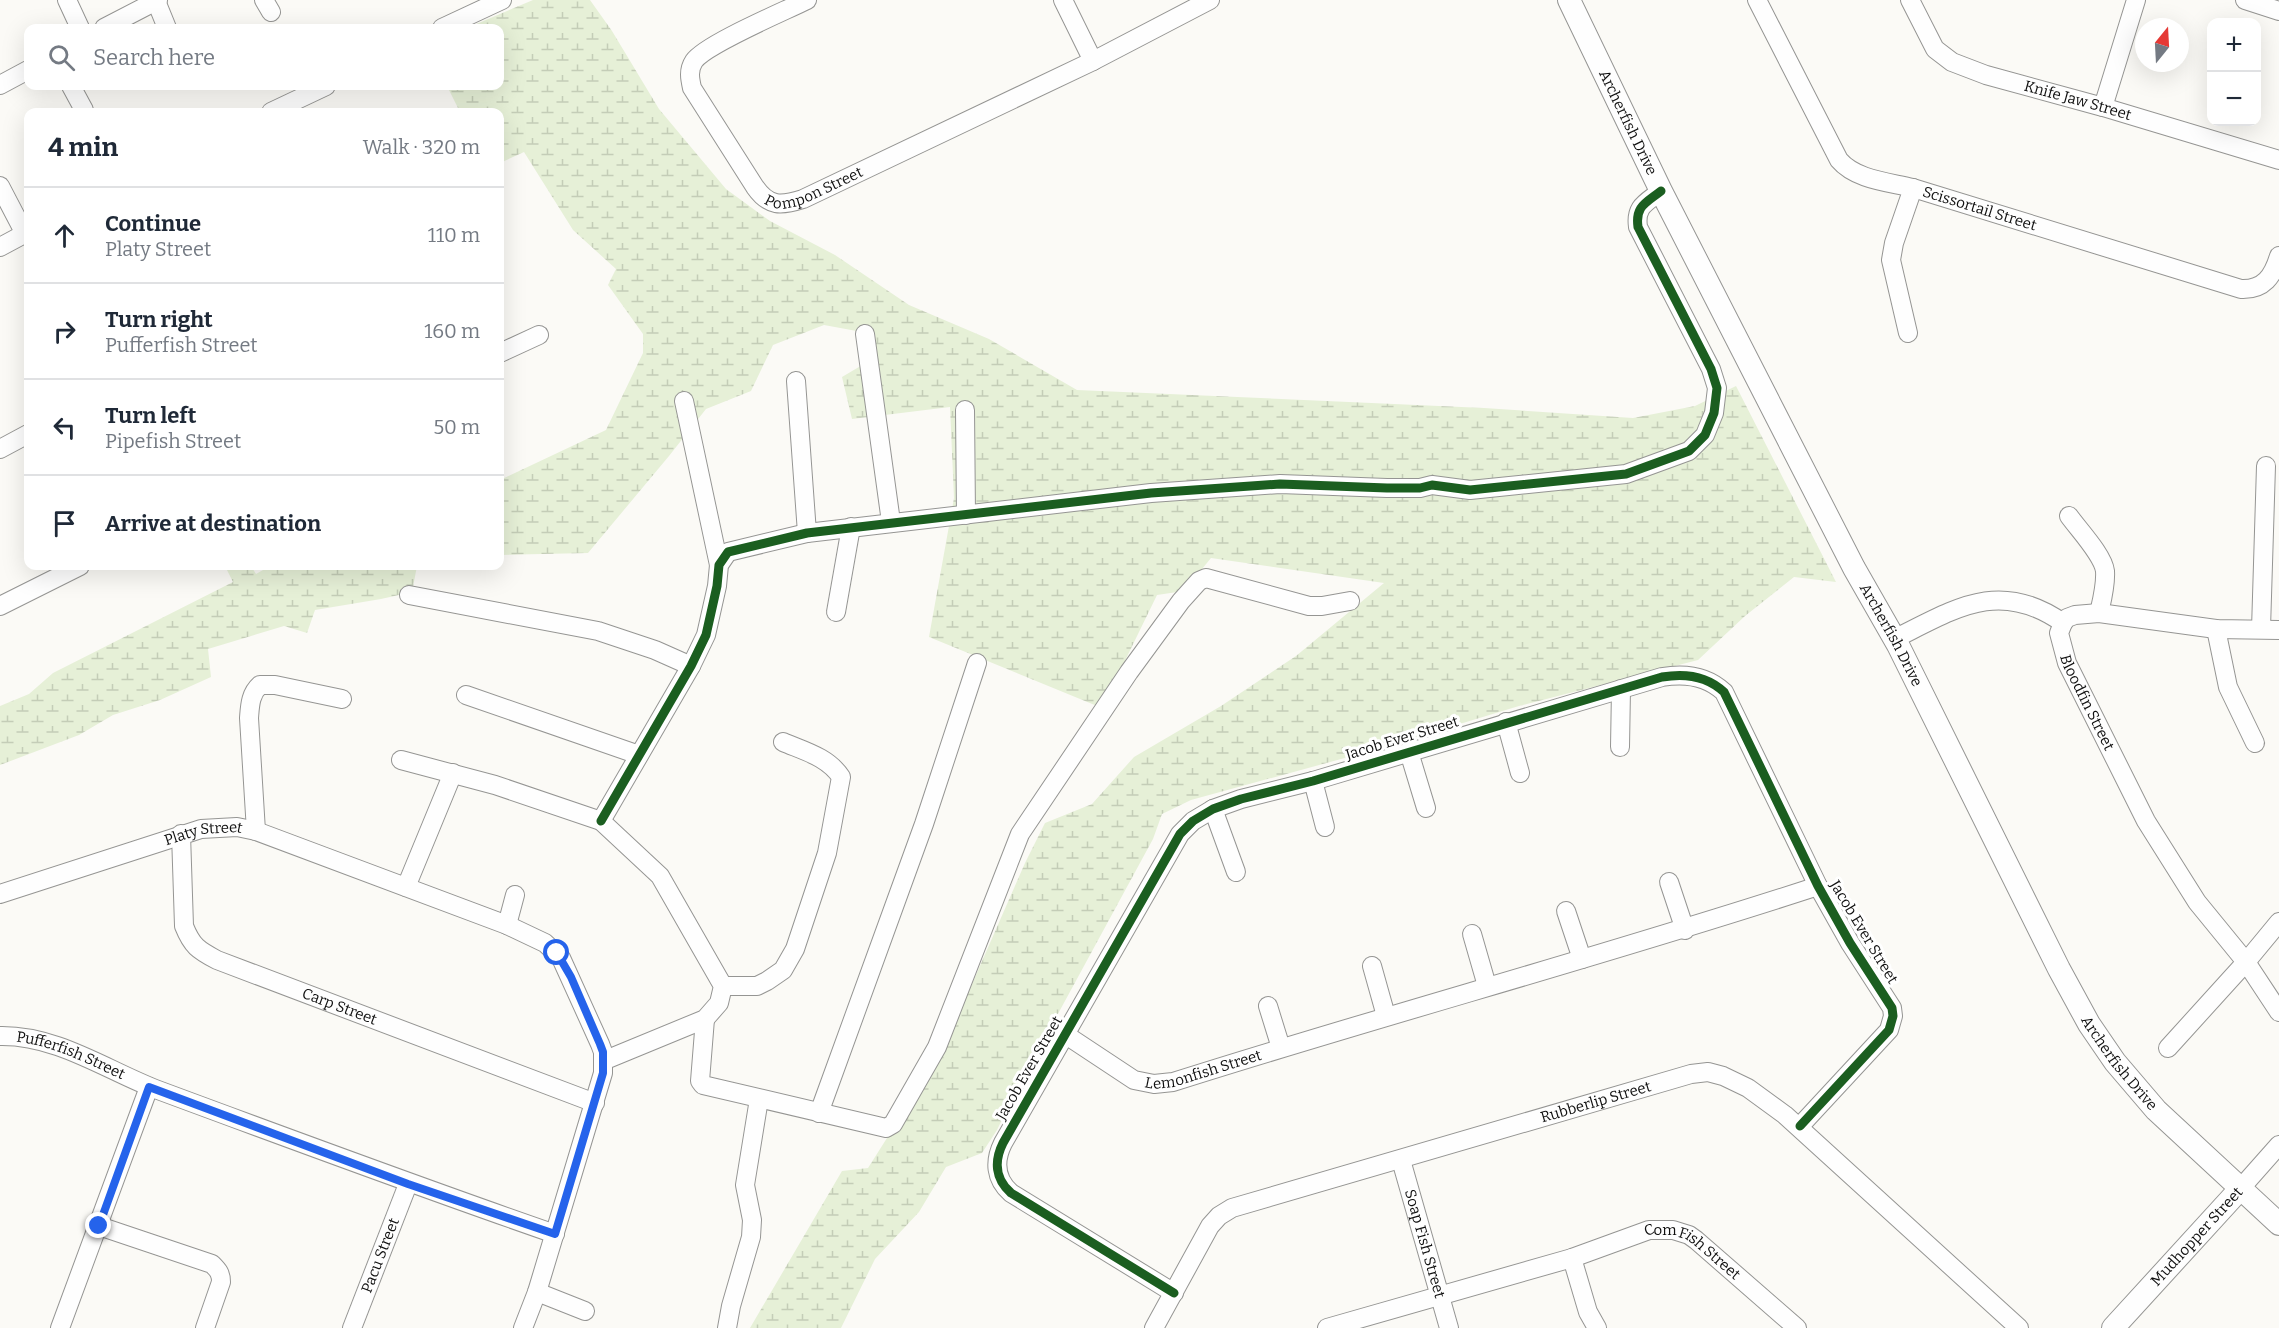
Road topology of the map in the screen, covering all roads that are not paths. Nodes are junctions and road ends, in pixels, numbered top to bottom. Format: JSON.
{"nodes":[{"id":1,"x":67,"y":0,"type":"edge"},
{"id":2,"x":502,"y":0,"type":"edge"},
{"id":3,"x":807,"y":0,"type":"edge"},
{"id":4,"x":1063,"y":0,"type":"edge"},
{"id":5,"x":1210,"y":0,"type":"edge"},
{"id":6,"x":1569,"y":0,"type":"edge"},
{"id":7,"x":1757,"y":0,"type":"edge"},
{"id":8,"x":1910,"y":0,"type":"edge"},
{"id":9,"x":2136,"y":0,"type":"edge"},
{"id":10,"x":2245,"y":0,"type":"edge"},
{"id":11,"x":157,"y":1,"type":"edge"},
{"id":12,"x":2279,"y":11,"type":"edge"},
{"id":13,"x":78,"y":24,"type":"edge"},
{"id":14,"x":112,"y":24,"type":"edge"},
{"id":15,"x":166,"y":24,"type":"edge"},
{"id":16,"x":451,"y":24,"type":"edge"},
{"id":17,"x":1093,"y":61,"type":"junction"},
{"id":18,"x":24,"y":72,"type":"edge"},
{"id":19,"x":0,"y":85,"type":"edge"},
{"id":20,"x":73,"y":90,"type":"edge"},
{"id":21,"x":320,"y":90,"type":"edge"},
{"id":22,"x":2103,"y":106,"type":"junction"},
{"id":23,"x":83,"y":108,"type":"edge"},
{"id":24,"x":292,"y":108,"type":"edge"},
{"id":25,"x":2279,"y":160,"type":"edge"},
{"id":26,"x":0,"y":186,"type":"edge"},
{"id":27,"x":1913,"y":188,"type":"junction"},
{"id":28,"x":1661,"y":191,"type":"junction"},
{"id":29,"x":24,"y":228,"type":"edge"},
{"id":30,"x":24,"y":235,"type":"edge"},
{"id":31,"x":0,"y":248,"type":"edge"},
{"id":32,"x":2279,"y":256,"type":"edge"},
{"id":33,"x":1908,"y":333,"type":"dead end"},
{"id":34,"x":539,"y":334,"type":"dead end"},
{"id":35,"x":865,"y":334,"type":"dead end"},
{"id":36,"x":504,"y":351,"type":"edge"},
{"id":37,"x":796,"y":381,"type":"dead end"},
{"id":38,"x":684,"y":400,"type":"dead end"},
{"id":39,"x":965,"y":410,"type":"dead end"},
{"id":40,"x":24,"y":436,"type":"edge"},
{"id":41,"x":0,"y":449,"type":"edge"},
{"id":42,"x":2266,"y":466,"type":"dead end"},
{"id":43,"x":966,"y":515,"type":"junction"},
{"id":44,"x":2069,"y":516,"type":"dead end"},
{"id":45,"x":891,"y":522,"type":"junction"},
{"id":46,"x":851,"y":527,"type":"junction"},
{"id":47,"x":807,"y":533,"type":"junction"},
{"id":48,"x":719,"y":565,"type":"junction"},
{"id":49,"x":72,"y":570,"type":"edge"},
{"id":50,"x":409,"y":595,"type":"dead end"},
{"id":51,"x":1350,"y":601,"type":"dead end"},
{"id":52,"x":0,"y":606,"type":"edge"},
{"id":53,"x":836,"y":612,"type":"dead end"},
{"id":54,"x":2099,"y":613,"type":"junction"},
{"id":55,"x":2063,"y":623,"type":"junction"},
{"id":56,"x":2216,"y":629,"type":"junction"},
{"id":57,"x":2270,"y":629,"type":"edge"},
{"id":58,"x":1894,"y":639,"type":"junction"},
{"id":59,"x":977,"y":663,"type":"dead end"},
{"id":60,"x":691,"y":666,"type":"junction"},
{"id":61,"x":1621,"y":689,"type":"junction"},
{"id":62,"x":466,"y":695,"type":"dead end"},
{"id":63,"x":342,"y":699,"type":"dead end"},
{"id":64,"x":1506,"y":722,"type":"junction"},
{"id":65,"x":783,"y":742,"type":"dead end"},
{"id":66,"x":2255,"y":743,"type":"dead end"},
{"id":67,"x":1620,"y":747,"type":"dead end"},
{"id":68,"x":1408,"y":752,"type":"junction"},
{"id":69,"x":639,"y":755,"type":"junction"},
{"id":70,"x":402,"y":760,"type":"dead end"},
{"id":71,"x":453,"y":773,"type":"junction"},
{"id":72,"x":1521,"y":773,"type":"dead end"},
{"id":73,"x":1313,"y":781,"type":"junction"},
{"id":74,"x":1426,"y":808,"type":"dead end"},
{"id":75,"x":1212,"y":809,"type":"junction"},
{"id":76,"x":601,"y":820,"type":"junction"},
{"id":77,"x":1325,"y":827,"type":"dead end"},
{"id":78,"x":256,"y":831,"type":"junction"},
{"id":79,"x":181,"y":834,"type":"junction"},
{"id":80,"x":1236,"y":872,"type":"dead end"},
{"id":81,"x":1669,"y":882,"type":"dead end"},
{"id":82,"x":1818,"y":886,"type":"junction"},
{"id":83,"x":405,"y":887,"type":"junction"},
{"id":84,"x":0,"y":894,"type":"edge"},
{"id":85,"x":515,"y":895,"type":"dead end"},
{"id":86,"x":1566,"y":911,"type":"dead end"},
{"id":87,"x":2279,"y":922,"type":"edge"},
{"id":88,"x":507,"y":925,"type":"junction"},
{"id":89,"x":1685,"y":930,"type":"junction"},
{"id":90,"x":1472,"y":934,"type":"dead end"},
{"id":91,"x":1582,"y":959,"type":"junction"},
{"id":92,"x":2246,"y":962,"type":"junction"},
{"id":93,"x":1372,"y":966,"type":"dead end"},
{"id":94,"x":723,"y":986,"type":"junction"},
{"id":95,"x":1487,"y":986,"type":"junction"},
{"id":96,"x":1268,"y":1006,"type":"dead end"},
{"id":97,"x":2279,"y":1012,"type":"edge"},
{"id":98,"x":1386,"y":1016,"type":"junction"},
{"id":99,"x":705,"y":1019,"type":"junction"},
{"id":100,"x":1066,"y":1035,"type":"junction"},
{"id":101,"x":0,"y":1036,"type":"edge"},
{"id":102,"x":1281,"y":1048,"type":"junction"},
{"id":103,"x":2168,"y":1048,"type":"dead end"},
{"id":104,"x":603,"y":1061,"type":"junction"},
{"id":105,"x":149,"y":1087,"type":"junction"},
{"id":106,"x":759,"y":1099,"type":"junction"},
{"id":107,"x":595,"y":1102,"type":"junction"},
{"id":108,"x":819,"y":1113,"type":"junction"},
{"id":109,"x":1800,"y":1126,"type":"junction"},
{"id":110,"x":2279,"y":1145,"type":"edge"},
{"id":111,"x":1401,"y":1160,"type":"junction"},
{"id":112,"x":408,"y":1184,"type":"junction"},
{"id":113,"x":2240,"y":1189,"type":"junction"},
{"id":114,"x":2279,"y":1224,"type":"edge"},
{"id":115,"x":99,"y":1226,"type":"junction"},
{"id":116,"x":555,"y":1234,"type":"junction"},
{"id":117,"x":1572,"y":1258,"type":"junction"},
{"id":118,"x":537,"y":1292,"type":"junction"},
{"id":119,"x":1174,"y":1293,"type":"junction"},
{"id":120,"x":1439,"y":1295,"type":"junction"},
{"id":121,"x":585,"y":1311,"type":"dead end"},
{"id":122,"x":60,"y":1328,"type":"edge"},
{"id":123,"x":205,"y":1328,"type":"edge"},
{"id":124,"x":352,"y":1328,"type":"edge"},
{"id":125,"x":523,"y":1328,"type":"edge"},
{"id":126,"x":727,"y":1328,"type":"edge"},
{"id":127,"x":1154,"y":1328,"type":"edge"},
{"id":128,"x":1327,"y":1328,"type":"edge"},
{"id":129,"x":1449,"y":1328,"type":"edge"},
{"id":130,"x":1597,"y":1328,"type":"edge"},
{"id":131,"x":1797,"y":1328,"type":"edge"},
{"id":132,"x":2019,"y":1328,"type":"edge"},
{"id":133,"x":2114,"y":1328,"type":"edge"}],
"edges":[{"from":1,"to":13,"type":"street"},
{"from":2,"to":16,"type":"street"},
{"from":3,"to":17,"type":"street","name":"Pompon Street"},
{"from":4,"to":17,"type":"street"},
{"from":5,"to":17,"type":"street","name":"Pompon Street"},
{"from":6,"to":28,"type":"street","name":"Archerfish Drive"},
{"from":7,"to":27,"type":"street","name":"Scissortail Street"},
{"from":8,"to":22,"type":"street","name":"Knife Jaw Street"},
{"from":9,"to":22,"type":"street"},
{"from":10,"to":12,"type":"street"},
{"from":11,"to":14,"type":"street"},
{"from":11,"to":15,"type":"street"},
{"from":18,"to":19,"type":"street"},
{"from":20,"to":23,"type":"street"},
{"from":21,"to":24,"type":"street"},
{"from":22,"to":25,"type":"street","name":"Knife Jaw Street"},
{"from":26,"to":29,"type":"street"},
{"from":27,"to":32,"type":"street","name":"Scissortail Street"},
{"from":27,"to":33,"type":"street"},
{"from":28,"to":43,"type":"street"},
{"from":28,"to":58,"type":"street","name":"Archerfish Drive"},
{"from":30,"to":31,"type":"street"},
{"from":34,"to":36,"type":"street"},
{"from":35,"to":45,"type":"street"},
{"from":37,"to":47,"type":"street"},
{"from":38,"to":48,"type":"street"},
{"from":39,"to":43,"type":"street"},
{"from":40,"to":41,"type":"street"},
{"from":42,"to":57,"type":"street"},
{"from":43,"to":45,"type":"street"},
{"from":44,"to":54,"type":"street"},
{"from":45,"to":46,"type":"street"},
{"from":46,"to":47,"type":"street"},
{"from":46,"to":53,"type":"street"},
{"from":47,"to":48,"type":"street"},
{"from":48,"to":60,"type":"street"},
{"from":49,"to":52,"type":"street"},
{"from":50,"to":60,"type":"street"},
{"from":51,"to":108,"type":"street"},
{"from":54,"to":55,"type":"street"},
{"from":54,"to":56,"type":"street"},
{"from":55,"to":58,"type":"street"},
{"from":55,"to":92,"type":"street","name":"Bloodfin Street"},
{"from":56,"to":57,"type":"street"},
{"from":56,"to":66,"type":"street"},
{"from":58,"to":113,"type":"street","name":"Archerfish Drive"},
{"from":59,"to":108,"type":"street"},
{"from":60,"to":69,"type":"street"},
{"from":61,"to":64,"type":"street","name":"Jacob Ever Street"},
{"from":61,"to":67,"type":"street"},
{"from":61,"to":82,"type":"street","name":"Jacob Ever Street"},
{"from":62,"to":69,"type":"street"},
{"from":63,"to":78,"type":"street"},
{"from":64,"to":68,"type":"street","name":"Jacob Ever Street"},
{"from":64,"to":72,"type":"street"},
{"from":65,"to":94,"type":"street"},
{"from":68,"to":73,"type":"street","name":"Jacob Ever Street"},
{"from":68,"to":74,"type":"street","name":"Jacob Ever Street"},
{"from":69,"to":76,"type":"street"},
{"from":70,"to":71,"type":"street"},
{"from":71,"to":76,"type":"street"},
{"from":71,"to":83,"type":"street"},
{"from":73,"to":75,"type":"street","name":"Jacob Ever Street"},
{"from":73,"to":77,"type":"street"},
{"from":75,"to":80,"type":"street"},
{"from":75,"to":100,"type":"street","name":"Jacob Ever Street"},
{"from":76,"to":94,"type":"street"},
{"from":78,"to":79,"type":"street","name":"Platy Street"},
{"from":78,"to":83,"type":"street","name":"Platy Street"},
{"from":79,"to":84,"type":"street","name":"Platy Street"},
{"from":79,"to":107,"type":"street","name":"Carp Street"},
{"from":81,"to":89,"type":"street"},
{"from":82,"to":89,"type":"street","name":"Lemonfish Street"},
{"from":82,"to":109,"type":"street","name":"Jacob Ever Street"},
{"from":83,"to":88,"type":"street","name":"Platy Street"},
{"from":85,"to":88,"type":"street"},
{"from":86,"to":91,"type":"street"},
{"from":87,"to":92,"type":"street"},
{"from":88,"to":104,"type":"street","name":"Platy Street"},
{"from":89,"to":91,"type":"street","name":"Lemonfish Street"},
{"from":90,"to":95,"type":"street"},
{"from":91,"to":95,"type":"street","name":"Lemonfish Street"},
{"from":92,"to":97,"type":"street","name":"Bloodfin Street"},
{"from":92,"to":103,"type":"street"},
{"from":93,"to":98,"type":"street"},
{"from":94,"to":99,"type":"street"},
{"from":95,"to":98,"type":"street","name":"Lemonfish Street"},
{"from":96,"to":102,"type":"street","name":"Lemonfish Street"},
{"from":98,"to":102,"type":"street","name":"Lemonfish Street"},
{"from":99,"to":104,"type":"street"},
{"from":99,"to":106,"type":"street"},
{"from":100,"to":102,"type":"street","name":"Lemonfish Street"},
{"from":100,"to":119,"type":"street","name":"Jacob Ever Street"},
{"from":101,"to":105,"type":"street","name":"Pufferfish Street"},
{"from":104,"to":107,"type":"street","name":"Platy Street"},
{"from":105,"to":112,"type":"street","name":"Pufferfish Street"},
{"from":105,"to":115,"type":"street"},
{"from":106,"to":108,"type":"street"},
{"from":106,"to":126,"type":"street"},
{"from":107,"to":116,"type":"street","name":"Platy Street"},
{"from":109,"to":111,"type":"street","name":"Rubberlip Street"},
{"from":109,"to":132,"type":"street","name":"Rubberlip Street"},
{"from":110,"to":113,"type":"street","name":"Mudhopper Street"},
{"from":111,"to":119,"type":"street","name":"Rubberlip Street"},
{"from":111,"to":120,"type":"street","name":"Soap Fish Street"},
{"from":112,"to":116,"type":"street","name":"Pufferfish Street"},
{"from":112,"to":124,"type":"street","name":"Pacu Street"},
{"from":113,"to":114,"type":"street","name":"Archerfish Drive"},
{"from":113,"to":133,"type":"street","name":"Mudhopper Street"},
{"from":115,"to":122,"type":"street"},
{"from":115,"to":123,"type":"street"},
{"from":116,"to":118,"type":"street"},
{"from":117,"to":120,"type":"street","name":"Com Fish Street"},
{"from":117,"to":130,"type":"street"},
{"from":117,"to":131,"type":"street","name":"Com Fish Street"},
{"from":118,"to":121,"type":"street"},
{"from":118,"to":125,"type":"street"},
{"from":119,"to":127,"type":"street","name":"Rubberlip Street"},
{"from":120,"to":128,"type":"street","name":"Com Fish Street"},
{"from":120,"to":129,"type":"street","name":"Soap Fish Street"}]}
